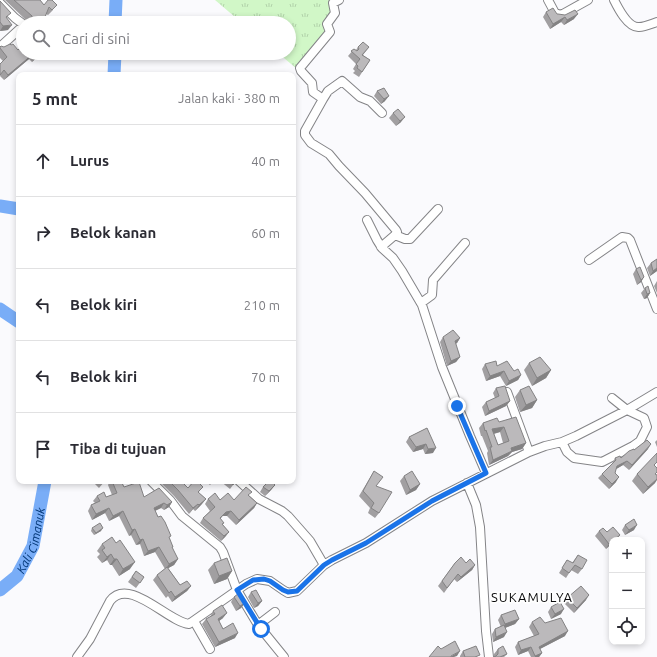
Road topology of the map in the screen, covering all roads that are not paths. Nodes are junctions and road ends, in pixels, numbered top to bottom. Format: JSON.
{"nodes":[{"id":1,"x":338,"y":0,"type":"edge"},
{"id":2,"x":548,"y":0,"type":"edge"},
{"id":3,"x":588,"y":0,"type":"edge"},
{"id":4,"x":614,"y":0,"type":"edge"},
{"id":5,"x":0,"y":3,"type":"edge"},
{"id":6,"x":16,"y":19,"type":"edge"},
{"id":7,"x":657,"y":22,"type":"edge"},
{"id":8,"x":16,"y":32,"type":"edge"},
{"id":9,"x":0,"y":47,"type":"edge"},
{"id":10,"x":323,"y":99,"type":"junction"},
{"id":11,"x":382,"y":113,"type":"dead end"},
{"id":12,"x":438,"y":208,"type":"dead end"},
{"id":13,"x":367,"y":220,"type":"dead end"},
{"id":14,"x":396,"y":235,"type":"junction"},
{"id":15,"x":465,"y":243,"type":"dead end"},
{"id":16,"x":381,"y":247,"type":"junction"},
{"id":17,"x":589,"y":260,"type":"dead end"},
{"id":18,"x":421,"y":303,"type":"junction"},
{"id":19,"x":657,"y":309,"type":"edge"},
{"id":20,"x":507,"y":392,"type":"edge"},
{"id":21,"x":657,"y":392,"type":"edge"},
{"id":22,"x":612,"y":398,"type":"dead end"},
{"id":23,"x":627,"y":410,"type":"junction"},
{"id":24,"x":562,"y":442,"type":"junction"},
{"id":25,"x":529,"y":452,"type":"junction"},
{"id":26,"x":486,"y":473,"type":"junction"},
{"id":27,"x":467,"y":483,"type":"junction"},
{"id":28,"x":154,"y":484,"type":"edge"},
{"id":29,"x":242,"y":484,"type":"edge"},
{"id":30,"x":324,"y":565,"type":"junction"},
{"id":31,"x":237,"y":590,"type":"junction"},
{"id":32,"x":276,"y":612,"type":"dead end"},
{"id":33,"x":194,"y":621,"type":"junction"},
{"id":34,"x":258,"y":624,"type":"junction"},
{"id":35,"x":210,"y":649,"type":"dead end"},
{"id":36,"x":77,"y":657,"type":"edge"},
{"id":37,"x":284,"y":657,"type":"edge"},
{"id":38,"x":489,"y":657,"type":"edge"}],
"edges":[{"from":1,"to":10,"type":"street"},
{"from":2,"to":3,"type":"street"},
{"from":4,"to":7,"type":"street"},
{"from":5,"to":6,"type":"street"},
{"from":8,"to":9,"type":"street"},
{"from":10,"to":11,"type":"street"},
{"from":10,"to":14,"type":"street"},
{"from":12,"to":14,"type":"street"},
{"from":13,"to":16,"type":"street"},
{"from":14,"to":16,"type":"street"},
{"from":15,"to":18,"type":"street"},
{"from":16,"to":18,"type":"street"},
{"from":17,"to":19,"type":"street"},
{"from":18,"to":26,"type":"street"},
{"from":20,"to":25,"type":"street"},
{"from":21,"to":23,"type":"street"},
{"from":22,"to":23,"type":"street"},
{"from":23,"to":24,"type":"street"},
{"from":23,"to":24,"type":"street"},
{"from":24,"to":25,"type":"street"},
{"from":25,"to":26,"type":"street"},
{"from":26,"to":27,"type":"street"},
{"from":27,"to":30,"type":"street"},
{"from":27,"to":38,"type":"street"},
{"from":28,"to":31,"type":"street"},
{"from":29,"to":30,"type":"street"},
{"from":30,"to":31,"type":"street"},
{"from":31,"to":33,"type":"street"},
{"from":31,"to":34,"type":"street"},
{"from":32,"to":34,"type":"street"},
{"from":33,"to":35,"type":"street"},
{"from":33,"to":36,"type":"street"},
{"from":34,"to":37,"type":"street"}]}
